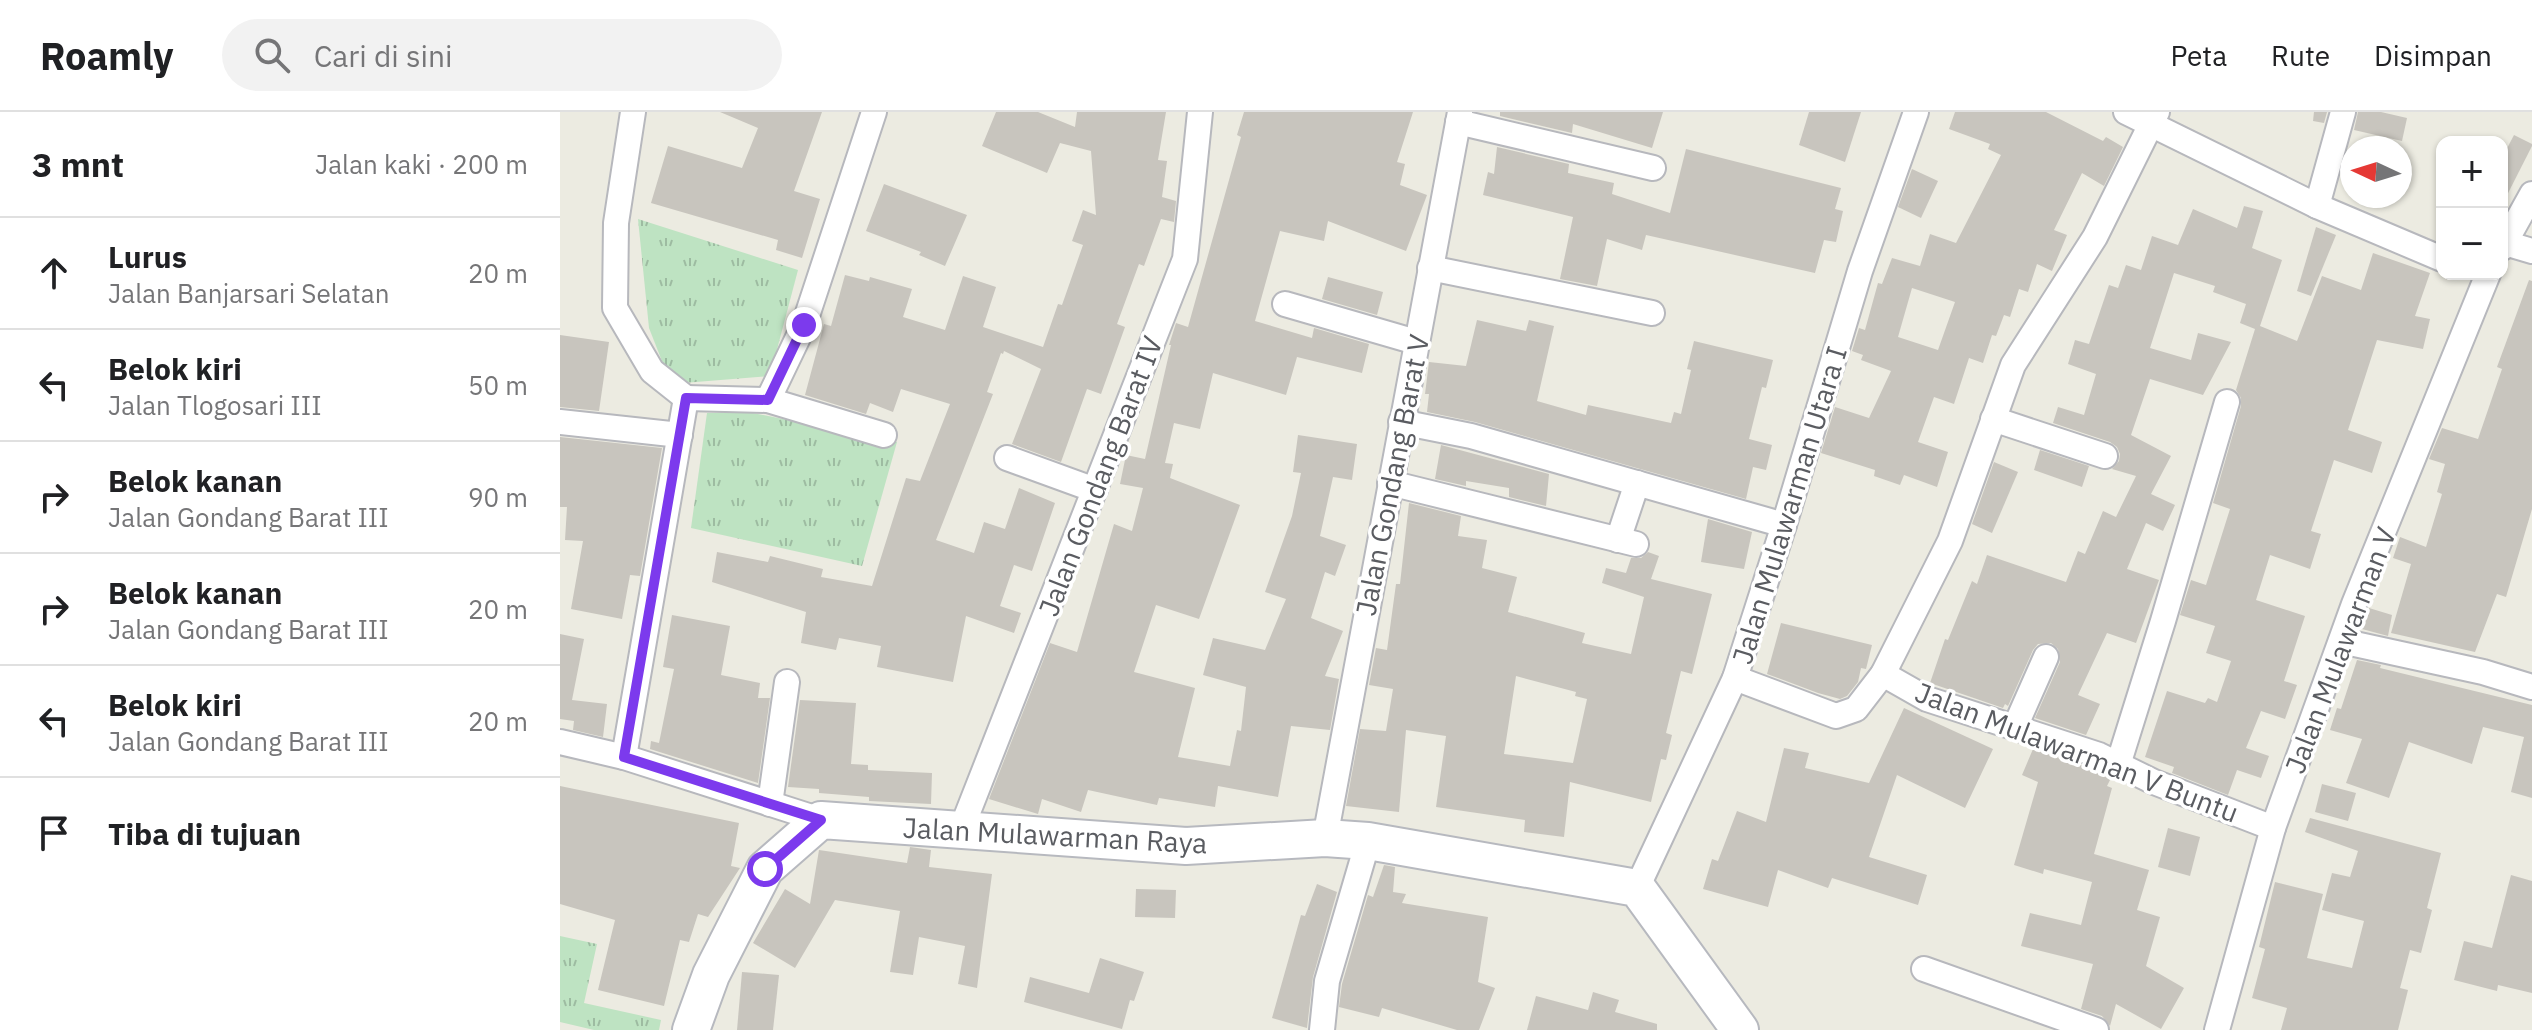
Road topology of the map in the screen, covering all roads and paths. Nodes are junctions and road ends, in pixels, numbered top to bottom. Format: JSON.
{"nodes":[{"id":1,"x":633,"y":112,"type":"edge"},
{"id":2,"x":874,"y":112,"type":"edge"},
{"id":3,"x":1200,"y":112,"type":"edge"},
{"id":4,"x":1916,"y":112,"type":"edge"},
{"id":5,"x":2126,"y":112,"type":"edge"},
{"id":6,"x":2343,"y":112,"type":"edge"},
{"id":7,"x":1459,"y":117,"type":"edge"},
{"id":8,"x":2155,"y":118,"type":"edge"},
{"id":9,"x":1653,"y":168,"type":"dead end"},
{"id":10,"x":2532,"y":194,"type":"edge"},
{"id":11,"x":2317,"y":206,"type":"junction"},
{"id":12,"x":2508,"y":239,"type":"edge"},
{"id":13,"x":2508,"y":247,"type":"edge"},
{"id":14,"x":2532,"y":251,"type":"edge"},
{"id":15,"x":2436,"y":256,"type":"edge"},
{"id":16,"x":1430,"y":268,"type":"junction"},
{"id":17,"x":2481,"y":280,"type":"edge"},
{"id":18,"x":1285,"y":304,"type":"dead end"},
{"id":19,"x":1652,"y":313,"type":"dead end"},
{"id":20,"x":1416,"y":342,"type":"junction"},
{"id":21,"x":686,"y":398,"type":"junction"},
{"id":22,"x":768,"y":400,"type":"junction"},
{"id":23,"x":2227,"y":402,"type":"dead end"},
{"id":24,"x":1993,"y":419,"type":"junction"},
{"id":25,"x":560,"y":422,"type":"edge"},
{"id":26,"x":1401,"y":422,"type":"junction"},
{"id":27,"x":680,"y":435,"type":"junction"},
{"id":28,"x":884,"y":435,"type":"dead end"},
{"id":29,"x":2105,"y":456,"type":"dead end"},
{"id":30,"x":1007,"y":458,"type":"dead end"},
{"id":31,"x":1390,"y":483,"type":"junction"},
{"id":32,"x":1637,"y":483,"type":"junction"},
{"id":33,"x":1095,"y":490,"type":"junction"},
{"id":34,"x":1784,"y":525,"type":"junction"},
{"id":35,"x":2341,"y":641,"type":"junction"},
{"id":36,"x":2046,"y":657,"type":"dead end"},
{"id":37,"x":1883,"y":674,"type":"junction"},
{"id":38,"x":1735,"y":678,"type":"junction"},
{"id":39,"x":787,"y":682,"type":"dead end"},
{"id":40,"x":2532,"y":687,"type":"edge"},
{"id":41,"x":2015,"y":727,"type":"junction"},
{"id":42,"x":560,"y":742,"type":"edge"},
{"id":43,"x":624,"y":757,"type":"junction"},
{"id":44,"x":2118,"y":765,"type":"junction"},
{"id":45,"x":770,"y":804,"type":"junction"},
{"id":46,"x":821,"y":820,"type":"junction"},
{"id":47,"x":2273,"y":828,"type":"junction"},
{"id":48,"x":961,"y":830,"type":"junction"},
{"id":49,"x":1325,"y":838,"type":"junction"},
{"id":50,"x":1368,"y":841,"type":"junction"},
{"id":51,"x":1637,"y":888,"type":"junction"},
{"id":52,"x":1924,"y":969,"type":"dead end"},
{"id":53,"x":2223,"y":1028,"type":"edge"},
{"id":54,"x":691,"y":1030,"type":"edge"},
{"id":55,"x":1322,"y":1030,"type":"edge"},
{"id":56,"x":1740,"y":1030,"type":"edge"},
{"id":57,"x":2096,"y":1030,"type":"edge"}],
"edges":[{"from":1,"to":21,"type":"street"},
{"from":2,"to":22,"type":"street"},
{"from":3,"to":33,"type":"street","name":"Jalan Gondang Barat IV"},
{"from":4,"to":34,"type":"street","name":"Jalan Mulawarman Utara I"},
{"from":5,"to":8,"type":"street"},
{"from":6,"to":11,"type":"street"},
{"from":7,"to":9,"type":"street"},
{"from":7,"to":16,"type":"street","name":"Jalan Gondang Barat V"},
{"from":8,"to":11,"type":"street"},
{"from":8,"to":24,"type":"street"},
{"from":10,"to":12,"type":"street"},
{"from":11,"to":15,"type":"street"},
{"from":13,"to":14,"type":"street"},
{"from":16,"to":19,"type":"street"},
{"from":16,"to":20,"type":"street","name":"Jalan Gondang Barat V"},
{"from":17,"to":35,"type":"street","name":"Jalan Mulawarman V"},
{"from":18,"to":20,"type":"street"},
{"from":20,"to":26,"type":"street","name":"Jalan Gondang Barat V"},
{"from":21,"to":22,"type":"street"},
{"from":21,"to":27,"type":"street"},
{"from":22,"to":28,"type":"street"},
{"from":23,"to":44,"type":"street"},
{"from":24,"to":29,"type":"street"},
{"from":24,"to":37,"type":"street"},
{"from":25,"to":27,"type":"street"},
{"from":26,"to":31,"type":"street","name":"Jalan Gondang Barat V"},
{"from":26,"to":32,"type":"street"},
{"from":27,"to":43,"type":"street"},
{"from":30,"to":33,"type":"street"},
{"from":31,"to":32,"type":"street"},
{"from":31,"to":49,"type":"street","name":"Jalan Gondang Barat V"},
{"from":32,"to":34,"type":"street"},
{"from":33,"to":48,"type":"street","name":"Jalan Gondang Barat IV"},
{"from":34,"to":38,"type":"street","name":"Jalan Mulawarman Utara I"},
{"from":35,"to":40,"type":"street"},
{"from":35,"to":47,"type":"street","name":"Jalan Mulawarman V"},
{"from":36,"to":41,"type":"street"},
{"from":37,"to":38,"type":"street"},
{"from":37,"to":41,"type":"street","name":"Jalan Mulawarman V Buntu"},
{"from":38,"to":51,"type":"street","name":"Jalan Mulawarman Utara I"},
{"from":39,"to":45,"type":"street"},
{"from":41,"to":44,"type":"street","name":"Jalan Mulawarman V Buntu"},
{"from":42,"to":43,"type":"street"},
{"from":43,"to":45,"type":"street"},
{"from":44,"to":47,"type":"street","name":"Jalan Mulawarman V Buntu"},
{"from":45,"to":46,"type":"street"},
{"from":46,"to":48,"type":"main road","name":"Jalan Mulawarman Raya"},
{"from":46,"to":54,"type":"main road"},
{"from":47,"to":53,"type":"street","name":"Jalan Mulawarman V"},
{"from":48,"to":49,"type":"main road","name":"Jalan Mulawarman Raya"},
{"from":49,"to":50,"type":"main road","name":"Jalan Mulawarman Raya"},
{"from":50,"to":51,"type":"main road","name":"Jalan Mulawarman Raya"},
{"from":50,"to":55,"type":"street"},
{"from":51,"to":56,"type":"main road"},
{"from":52,"to":57,"type":"street"}]}
